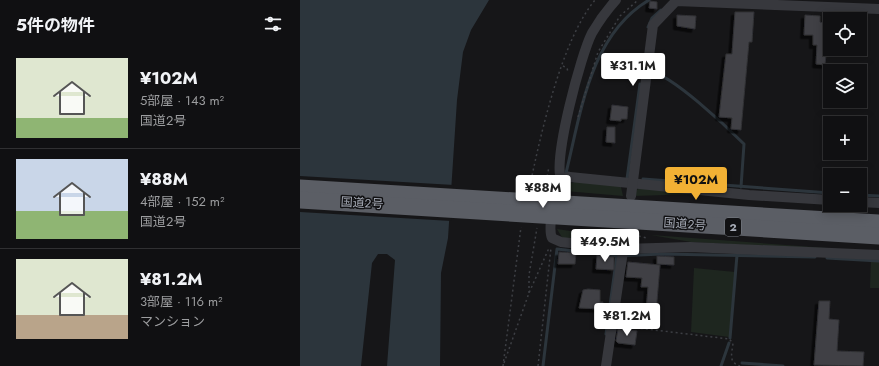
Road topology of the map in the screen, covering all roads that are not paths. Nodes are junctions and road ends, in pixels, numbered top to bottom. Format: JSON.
{"nodes":[{"id":1,"x":616,"y":0,"type":"edge"},
{"id":2,"x":879,"y":9,"type":"edge"},
{"id":3,"x":561,"y":179,"type":"junction"},
{"id":4,"x":631,"y":184,"type":"junction"},
{"id":5,"x":300,"y":188,"type":"edge"},
{"id":6,"x":631,"y":196,"type":"dead end"},
{"id":7,"x":300,"y":200,"type":"edge"},
{"id":8,"x":823,"y":200,"type":"edge"},
{"id":9,"x":867,"y":202,"type":"edge"},
{"id":10,"x":879,"y":203,"type":"edge"},
{"id":11,"x":659,"y":210,"type":"junction"},
{"id":12,"x":588,"y":211,"type":"junction"},
{"id":13,"x":879,"y":213,"type":"edge"},
{"id":14,"x":879,"y":223,"type":"edge"},
{"id":15,"x":765,"y":229,"type":"junction"},
{"id":16,"x":879,"y":236,"type":"edge"},
{"id":17,"x":879,"y":246,"type":"edge"},
{"id":18,"x":624,"y":247,"type":"junction"},
{"id":19,"x":879,"y":255,"type":"edge"},
{"id":20,"x":606,"y":366,"type":"edge"}],
"edges":[{"from":1,"to":3,"type":"street"},
{"from":2,"to":4,"type":"street"},
{"from":3,"to":4,"type":"street"},
{"from":3,"to":18,"type":"street"},
{"from":4,"to":6,"type":"street"},
{"from":4,"to":8,"type":"street"},
{"from":5,"to":12,"type":"highway","name":"国道2号","number":"2"},
{"from":7,"to":12,"type":"highway","name":"国道2号","number":"2"},
{"from":9,"to":10,"type":"street"},
{"from":11,"to":12,"type":"highway","name":"国道2号","number":"2"},
{"from":11,"to":13,"type":"highway"},
{"from":11,"to":14,"type":"highway","name":"国道2号","number":"2"},
{"from":12,"to":15,"type":"highway","name":"国道2号","number":"2"},
{"from":15,"to":16,"type":"highway","name":"国道2号","number":"2"},
{"from":15,"to":17,"type":"highway"},
{"from":18,"to":19,"type":"street"},
{"from":18,"to":20,"type":"street"}]}
